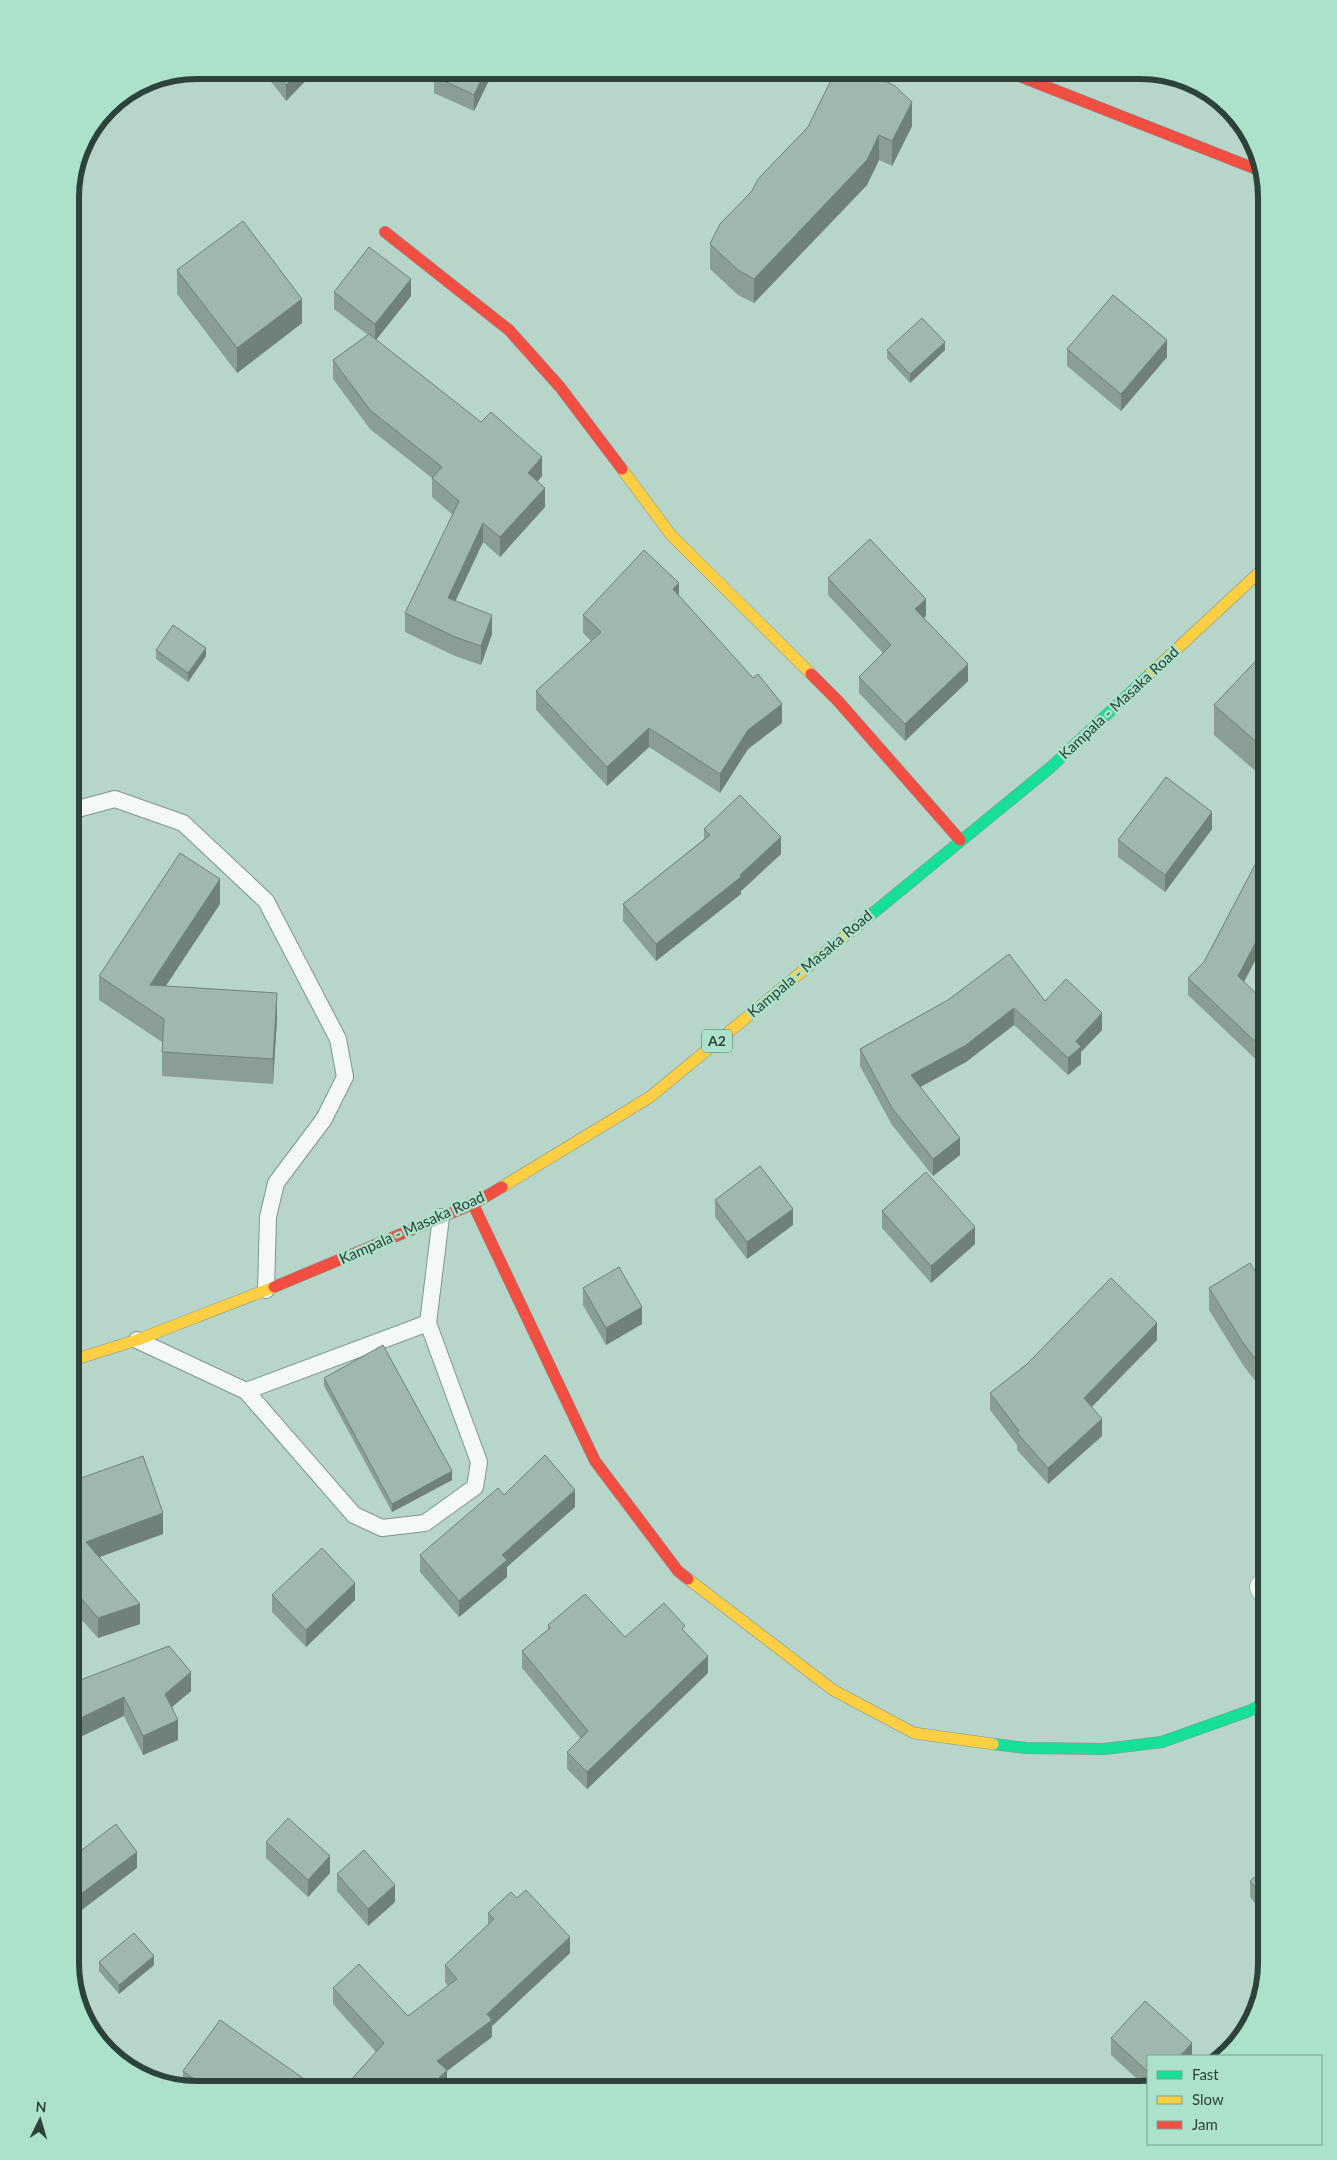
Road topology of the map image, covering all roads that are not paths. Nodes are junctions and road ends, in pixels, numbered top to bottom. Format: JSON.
{"nodes":[{"id":1,"x":1027,"y":79,"type":"edge"},
{"id":2,"x":1254,"y":167,"type":"edge"},
{"id":3,"x":385,"y":232,"type":"dead end"},
{"id":4,"x":1258,"y":573,"type":"edge"},
{"id":5,"x":79,"y":809,"type":"edge"},
{"id":6,"x":960,"y":840,"type":"junction"},
{"id":7,"x":474,"y":1204,"type":"junction"},
{"id":8,"x":441,"y":1217,"type":"junction"},
{"id":9,"x":266,"y":1290,"type":"junction"},
{"id":10,"x":428,"y":1323,"type":"junction"},
{"id":11,"x":138,"y":1340,"type":"junction"},
{"id":12,"x":79,"y":1359,"type":"edge"},
{"id":13,"x":246,"y":1391,"type":"junction"},
{"id":14,"x":1258,"y":1705,"type":"edge"}],
"edges":[{"from":1,"to":2,"type":"street"},
{"from":3,"to":6,"type":"street"},
{"from":4,"to":6,"type":"street","name":"Kampala - Masaka Road","number":"A2"},
{"from":5,"to":9,"type":"lane"},
{"from":6,"to":7,"type":"street","name":"Kampala - Masaka Road","number":"A2"},
{"from":7,"to":8,"type":"street","name":"Kampala - Masaka Road","number":"A2"},
{"from":7,"to":14,"type":"street"},
{"from":8,"to":9,"type":"street","name":"Kampala - Masaka Road","number":"A2"},
{"from":8,"to":10,"type":"lane"},
{"from":9,"to":11,"type":"street","name":"Kampala - Masaka Road","number":"A2"},
{"from":10,"to":13,"type":"lane"},
{"from":10,"to":13,"type":"lane"},
{"from":11,"to":12,"type":"street","name":"Kampala - Masaka Road","number":"A2"},
{"from":11,"to":13,"type":"lane"}]}
